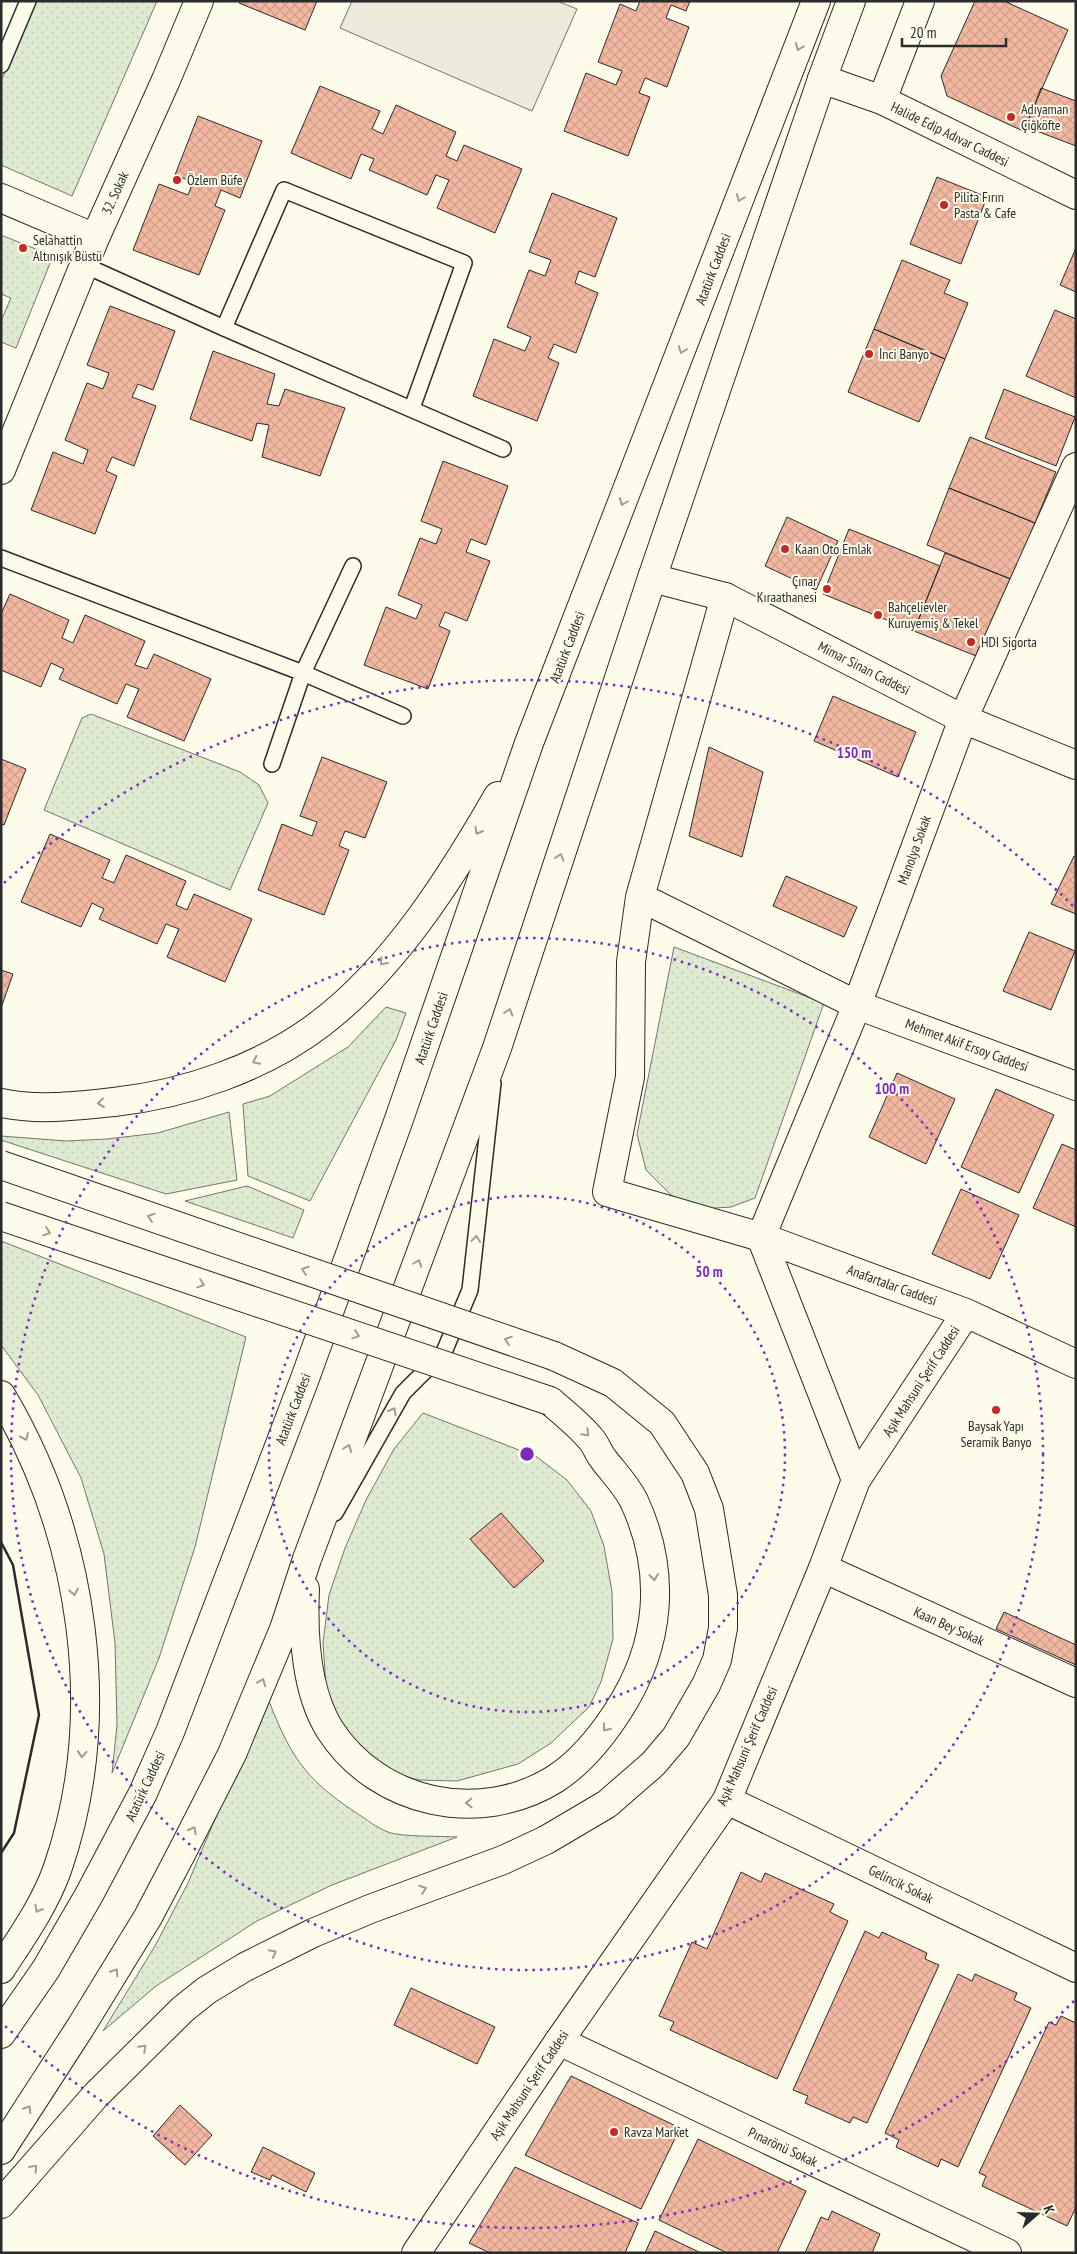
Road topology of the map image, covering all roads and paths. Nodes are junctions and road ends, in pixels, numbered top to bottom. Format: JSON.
{"nodes":[{"id":1,"x":28,"y":1,"type":"edge"},
{"id":2,"x":199,"y":1,"type":"edge"},
{"id":3,"x":816,"y":1,"type":"edge"},
{"id":4,"x":852,"y":1,"type":"edge"},
{"id":5,"x":920,"y":1,"type":"edge"},
{"id":6,"x":1,"y":66,"type":"edge"},
{"id":7,"x":822,"y":79,"type":"junction"},
{"id":8,"x":882,"y":100,"type":"junction"},
{"id":9,"x":1076,"y":195,"type":"edge"},
{"id":10,"x":1,"y":198,"type":"edge"},
{"id":11,"x":95,"y":238,"type":"junction"},
{"id":12,"x":84,"y":265,"type":"junction"},
{"id":13,"x":224,"y":328,"type":"junction"},
{"id":14,"x":412,"y":408,"type":"junction"},
{"id":15,"x":503,"y":449,"type":"dead end"},
{"id":16,"x":1,"y":470,"type":"edge"},
{"id":17,"x":1075,"y":473,"type":"edge"},
{"id":18,"x":1,"y":558,"type":"edge"},
{"id":19,"x":353,"y":566,"type":"dead end"},
{"id":20,"x":652,"y":578,"type":"junction"},
{"id":21,"x":725,"y":597,"type":"junction"},
{"id":22,"x":303,"y":674,"type":"junction"},
{"id":23,"x":403,"y":716,"type":"dead end"},
{"id":24,"x":963,"y":719,"type":"junction"},
{"id":25,"x":529,"y":743,"type":"junction"},
{"id":26,"x":272,"y":764,"type":"dead end"},
{"id":27,"x":1076,"y":764,"type":"edge"},
{"id":28,"x":640,"y":897,"type":"junction"},
{"id":29,"x":858,"y":1005,"type":"junction"},
{"id":30,"x":497,"y":1048,"type":"junction"},
{"id":31,"x":1076,"y":1086,"type":"edge"},
{"id":32,"x":1,"y":1103,"type":"edge"},
{"id":33,"x":1,"y":1165,"type":"edge"},
{"id":34,"x":1,"y":1216,"type":"edge"},
{"id":35,"x":761,"y":1237,"type":"junction"},
{"id":36,"x":966,"y":1313,"type":"junction"},
{"id":37,"x":1076,"y":1364,"type":"edge"},
{"id":38,"x":1,"y":1395,"type":"edge"},
{"id":39,"x":856,"y":1480,"type":"junction"},
{"id":40,"x":307,"y":1559,"type":"junction"},
{"id":41,"x":823,"y":1568,"type":"junction"},
{"id":42,"x":1076,"y":1684,"type":"edge"},
{"id":43,"x":726,"y":1800,"type":"junction"},
{"id":44,"x":1076,"y":1968,"type":"edge"},
{"id":45,"x":1,"y":1969,"type":"edge"},
{"id":46,"x":1,"y":2034,"type":"edge"},
{"id":47,"x":559,"y":2040,"type":"junction"},
{"id":48,"x":1,"y":2150,"type":"edge"},
{"id":49,"x":1,"y":2204,"type":"edge"},
{"id":50,"x":416,"y":2253,"type":"edge"},
{"id":51,"x":1007,"y":2253,"type":"edge"}],
"edges":[{"from":1,"to":6,"type":"lane"},
{"from":2,"to":11,"type":"main road","name":"32. Sokak"},
{"from":3,"to":25,"type":"main road","name":"Atatürk Caddesi","one_way":true},
{"from":4,"to":7,"type":"main road"},
{"from":5,"to":8,"type":"main road"},
{"from":7,"to":8,"type":"main road","name":"Halide Edip Adıvar Caddesi"},
{"from":7,"to":20,"type":"main road"},
{"from":8,"to":9,"type":"main road","name":"Halide Edip Adıvar Caddesi"},
{"from":10,"to":11,"type":"main road"},
{"from":11,"to":12,"type":"main road","name":"32. Sokak"},
{"from":12,"to":13,"type":"lane"},
{"from":12,"to":16,"type":"main road","name":"32. Sokak"},
{"from":13,"to":14,"type":"lane"},
{"from":13,"to":14,"type":"lane"},
{"from":14,"to":15,"type":"lane"},
{"from":17,"to":24,"type":"main road","name":"Manolya Sokak"},
{"from":18,"to":22,"type":"lane"},
{"from":19,"to":22,"type":"lane"},
{"from":20,"to":21,"type":"main road","name":"Mimar Sinan Caddesi"},
{"from":30,"to":20,"type":"main road","one_way":true},
{"from":21,"to":24,"type":"main road","name":"Mimar Sinan Caddesi"},
{"from":21,"to":28,"type":"main road"},
{"from":22,"to":23,"type":"lane"},
{"from":22,"to":26,"type":"lane"},
{"from":24,"to":27,"type":"main road","name":"Mimar Sinan Caddesi"},
{"from":24,"to":29,"type":"main road","name":"Manolya Sokak"},
{"from":25,"to":32,"type":"main road","one_way":true},
{"from":25,"to":46,"type":"main road","name":"Atatürk Caddesi"},
{"from":28,"to":29,"type":"main road","name":"Mehmet Akif Ersoy Caddesi"},
{"from":28,"to":35,"type":"main road","name":"Anafartalar Caddesi"},
{"from":29,"to":31,"type":"main road","name":"Mehmet Akif Ersoy Caddesi"},
{"from":29,"to":35,"type":"main road","name":"Manolya Sokak"},
{"from":40,"to":30,"type":"main road","one_way":true},
{"from":40,"to":30,"type":"lane","one_way":true},
{"from":49,"to":33,"type":"main road","one_way":true,"bridge":true},
{"from":34,"to":40,"type":"main road","one_way":true,"bridge":true},
{"from":35,"to":36,"type":"main road","name":"Anafartalar Caddesi"},
{"from":35,"to":39,"type":"main road"},
{"from":36,"to":37,"type":"main road","name":"Anafartalar Caddesi"},
{"from":36,"to":39,"type":"main road","name":"Aşık Mahsuni Şerif Caddesi"},
{"from":38,"to":45,"type":"main road","one_way":true},
{"from":39,"to":41,"type":"main road","name":"Aşık Mahsuni Şerif Caddesi"},
{"from":48,"to":40,"type":"main road","one_way":true},
{"from":41,"to":42,"type":"main road","name":"Kaan Bey Sokak"},
{"from":41,"to":43,"type":"main road","name":"Aşık Mahsuni Şerif Caddesi"},
{"from":43,"to":44,"type":"main road","name":"Gelincik Sokak"},
{"from":43,"to":47,"type":"main road","name":"Aşık Mahsuni Şerif Caddesi"},
{"from":47,"to":50,"type":"main road","name":"Aşık Mahsuni Şerif Caddesi"},
{"from":47,"to":51,"type":"main road","name":"Pınarönü Sokak"}]}
